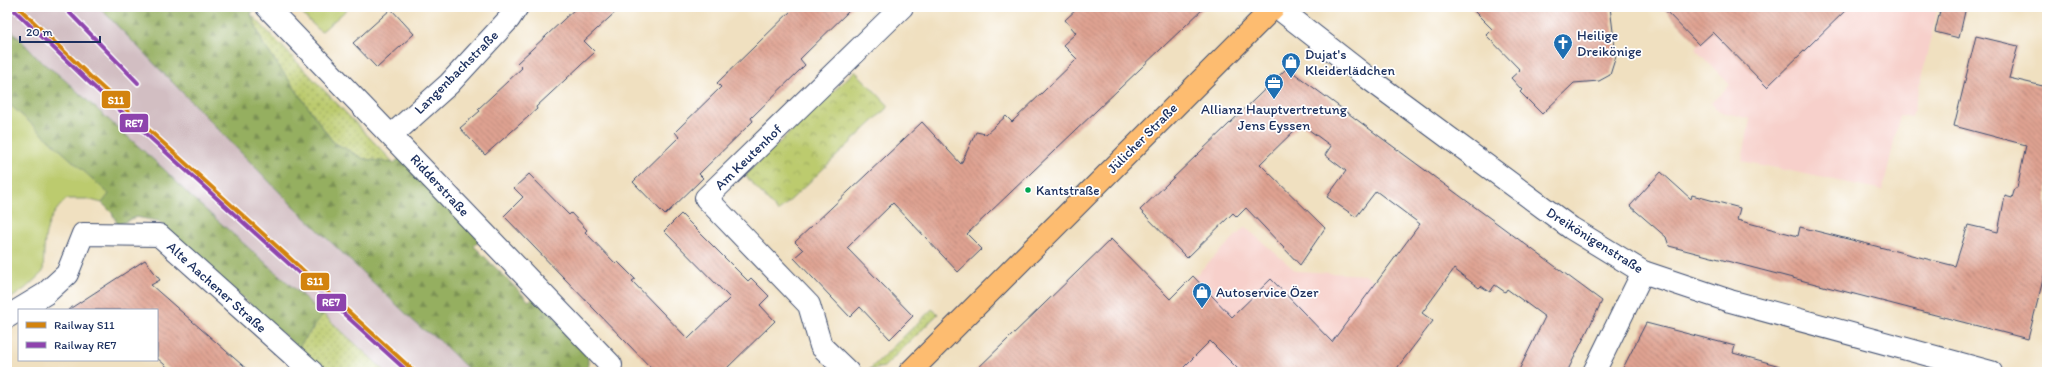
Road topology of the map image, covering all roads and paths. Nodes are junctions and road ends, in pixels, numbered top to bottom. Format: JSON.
{"nodes":[{"id":1,"x":267,"y":7,"type":"edge"},
{"id":2,"x":517,"y":7,"type":"edge"},
{"id":3,"x":902,"y":7,"type":"edge"},
{"id":4,"x":1275,"y":7,"type":"edge"},
{"id":5,"x":392,"y":135,"type":"junction"},
{"id":6,"x":1643,"y":272,"type":"junction"},
{"id":7,"x":20,"y":309,"type":"edge"},
{"id":8,"x":18,"y":310,"type":"edge"},
{"id":9,"x":7,"y":317,"type":"edge"},
{"id":10,"x":612,"y":365,"type":"dead end"},
{"id":11,"x":312,"y":372,"type":"edge"},
{"id":12,"x":848,"y":372,"type":"edge"},
{"id":13,"x":910,"y":372,"type":"edge"},
{"id":14,"x":1594,"y":372,"type":"edge"},
{"id":15,"x":1991,"y":372,"type":"edge"}],
"edges":[{"from":1,"to":5,"type":"street","name":"Ridderstraße"},
{"from":2,"to":5,"type":"street","name":"Langenbachstraße"},
{"from":3,"to":12,"type":"street","name":"Am Keutenhof"},
{"from":4,"to":6,"type":"street","name":"Dreikönigenstraße"},
{"from":4,"to":13,"type":"main road","name":"Jülicher Straße"},
{"from":5,"to":10,"type":"street","name":"Ridderstraße"},
{"from":6,"to":14,"type":"street"},
{"from":6,"to":15,"type":"street","name":"Dreikönigenstraße"},
{"from":7,"to":11,"type":"street","name":"Alte Aachener Straße"},
{"from":8,"to":9,"type":"street","name":"Alte Aachener Straße"}]}
